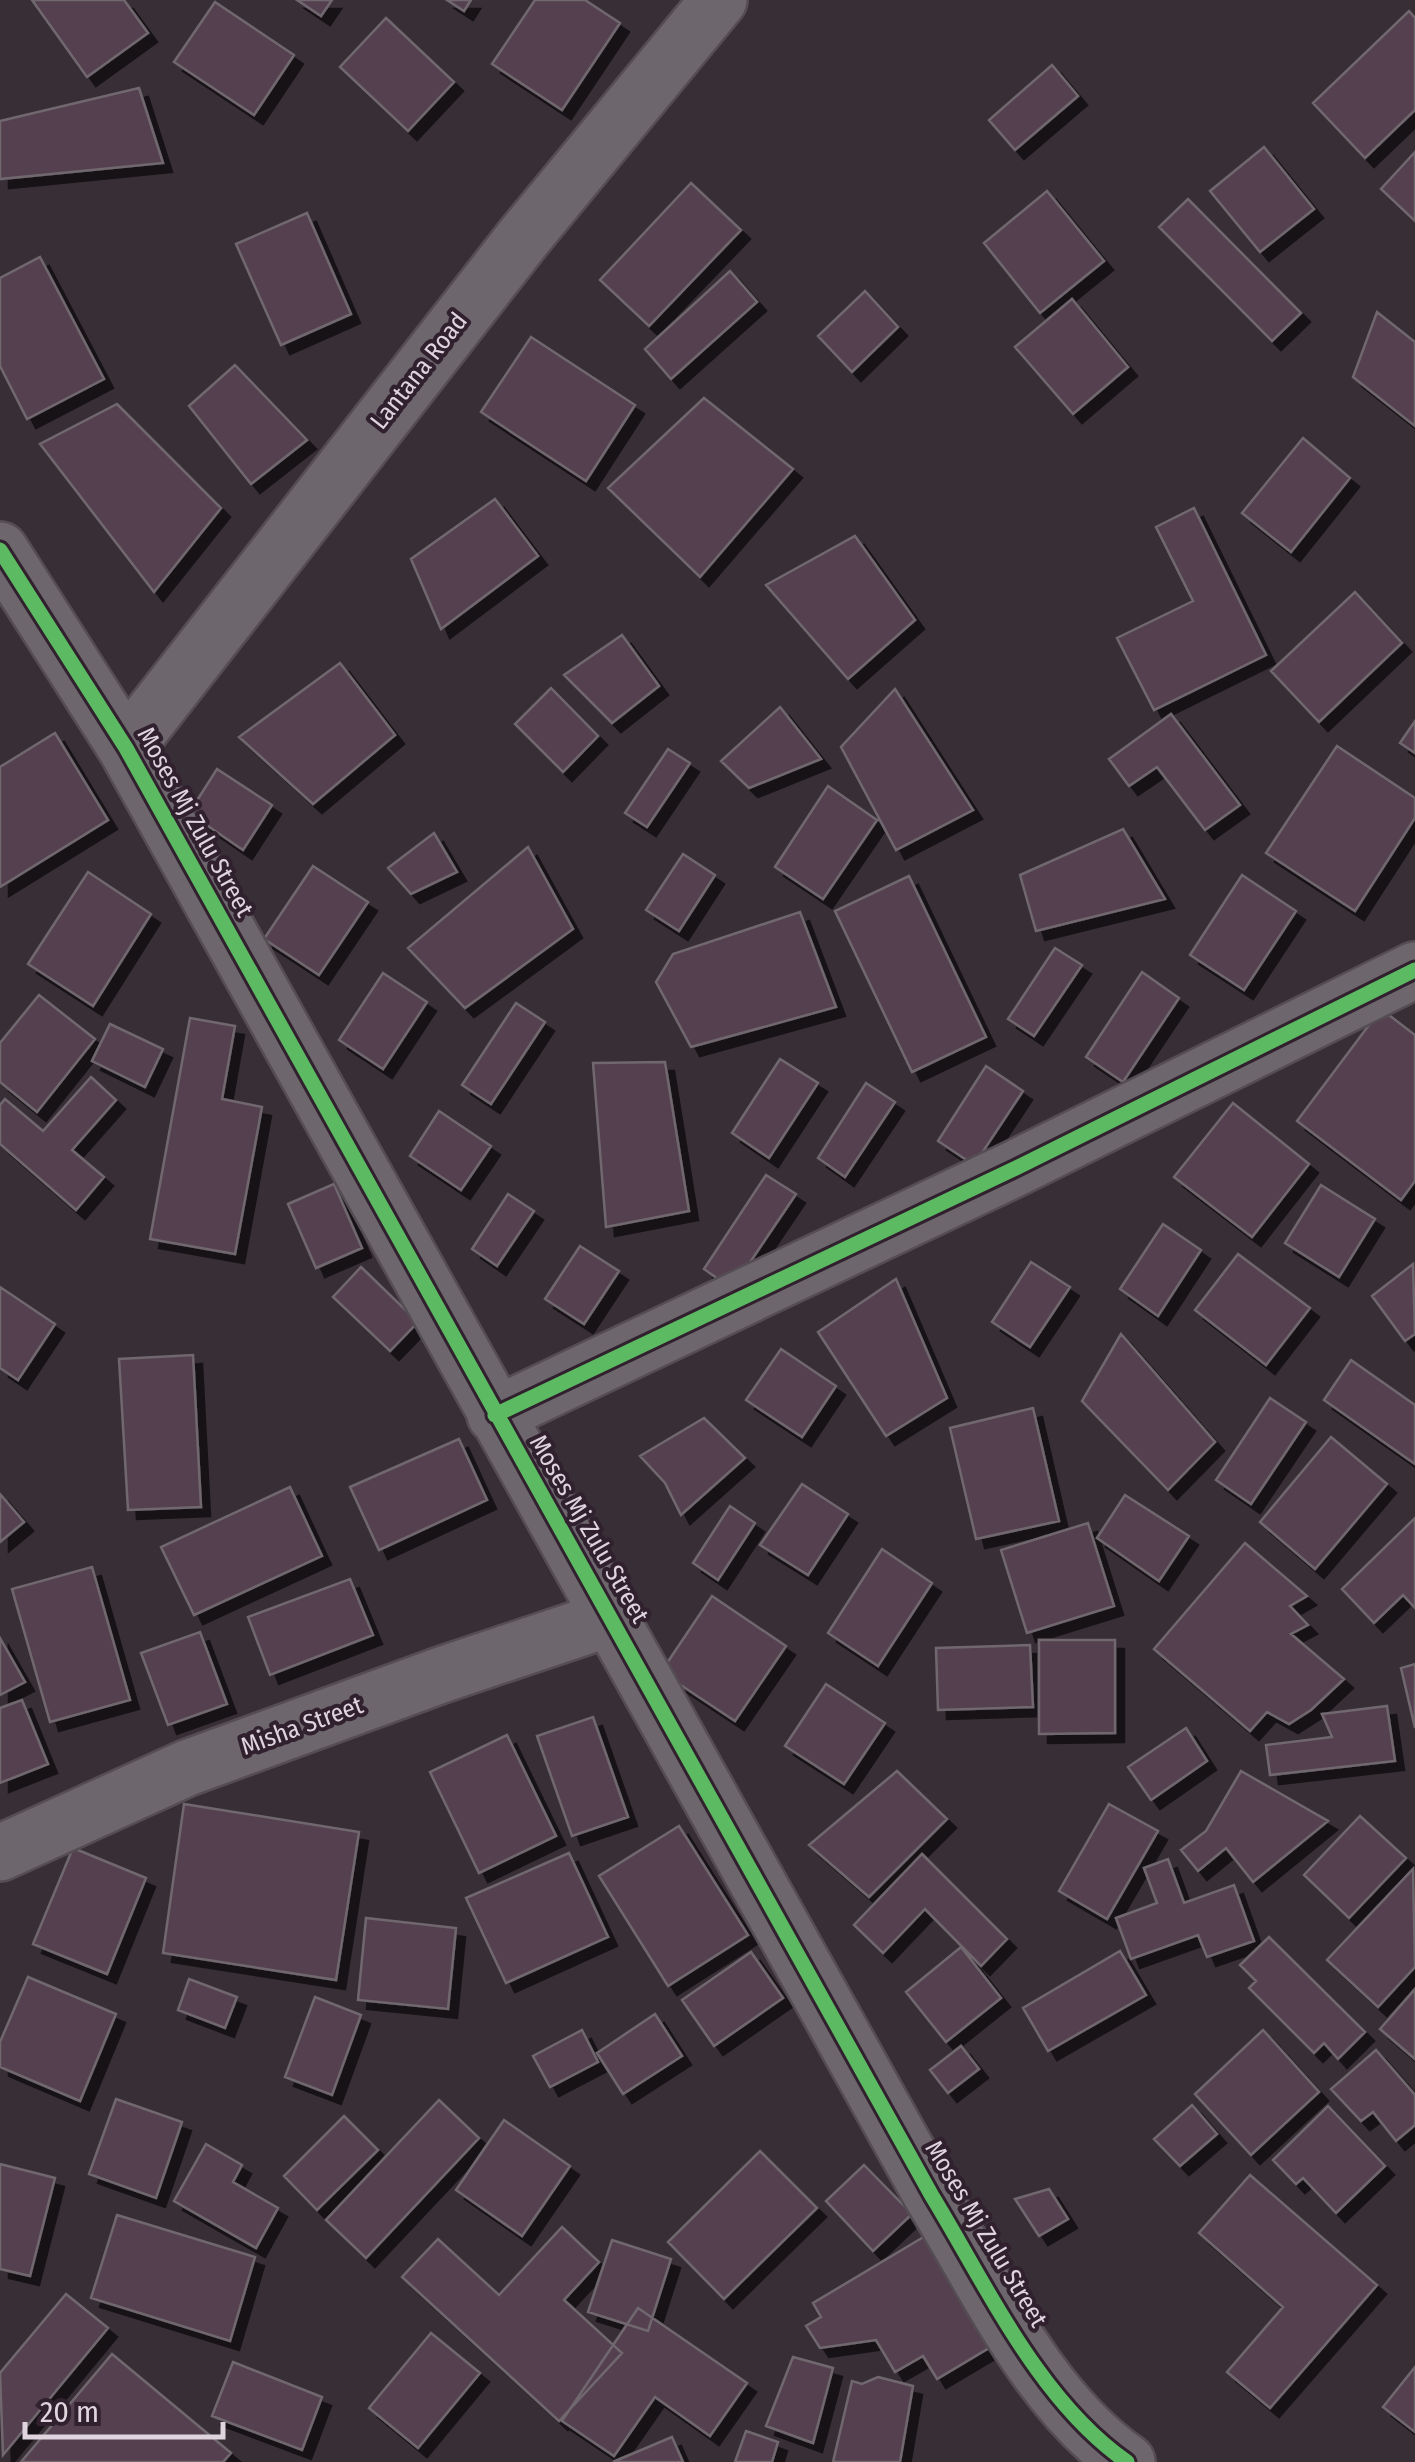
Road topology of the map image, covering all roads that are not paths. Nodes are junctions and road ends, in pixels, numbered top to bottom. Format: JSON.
{"nodes":[{"id":1,"x":719,"y":0,"type":"edge"},
{"id":2,"x":0,"y":550,"type":"edge"},
{"id":3,"x":126,"y":748,"type":"junction"},
{"id":4,"x":1415,"y":970,"type":"edge"},
{"id":5,"x":495,"y":1415,"type":"junction"},
{"id":6,"x":611,"y":1618,"type":"junction"},
{"id":7,"x":0,"y":1853,"type":"edge"},
{"id":8,"x":1127,"y":2462,"type":"edge"}],
"edges":[{"from":1,"to":3,"type":"street","name":"Lantana Road"},
{"from":2,"to":3,"type":"street","name":"Moses Mj Zulu Street"},
{"from":3,"to":5,"type":"street","name":"Moses Mj Zulu Street"},
{"from":4,"to":5,"type":"street"},
{"from":5,"to":6,"type":"street","name":"Moses Mj Zulu Street"},
{"from":6,"to":7,"type":"street","name":"Misha Street"},
{"from":6,"to":8,"type":"street","name":"Moses Mj Zulu Street"}]}
